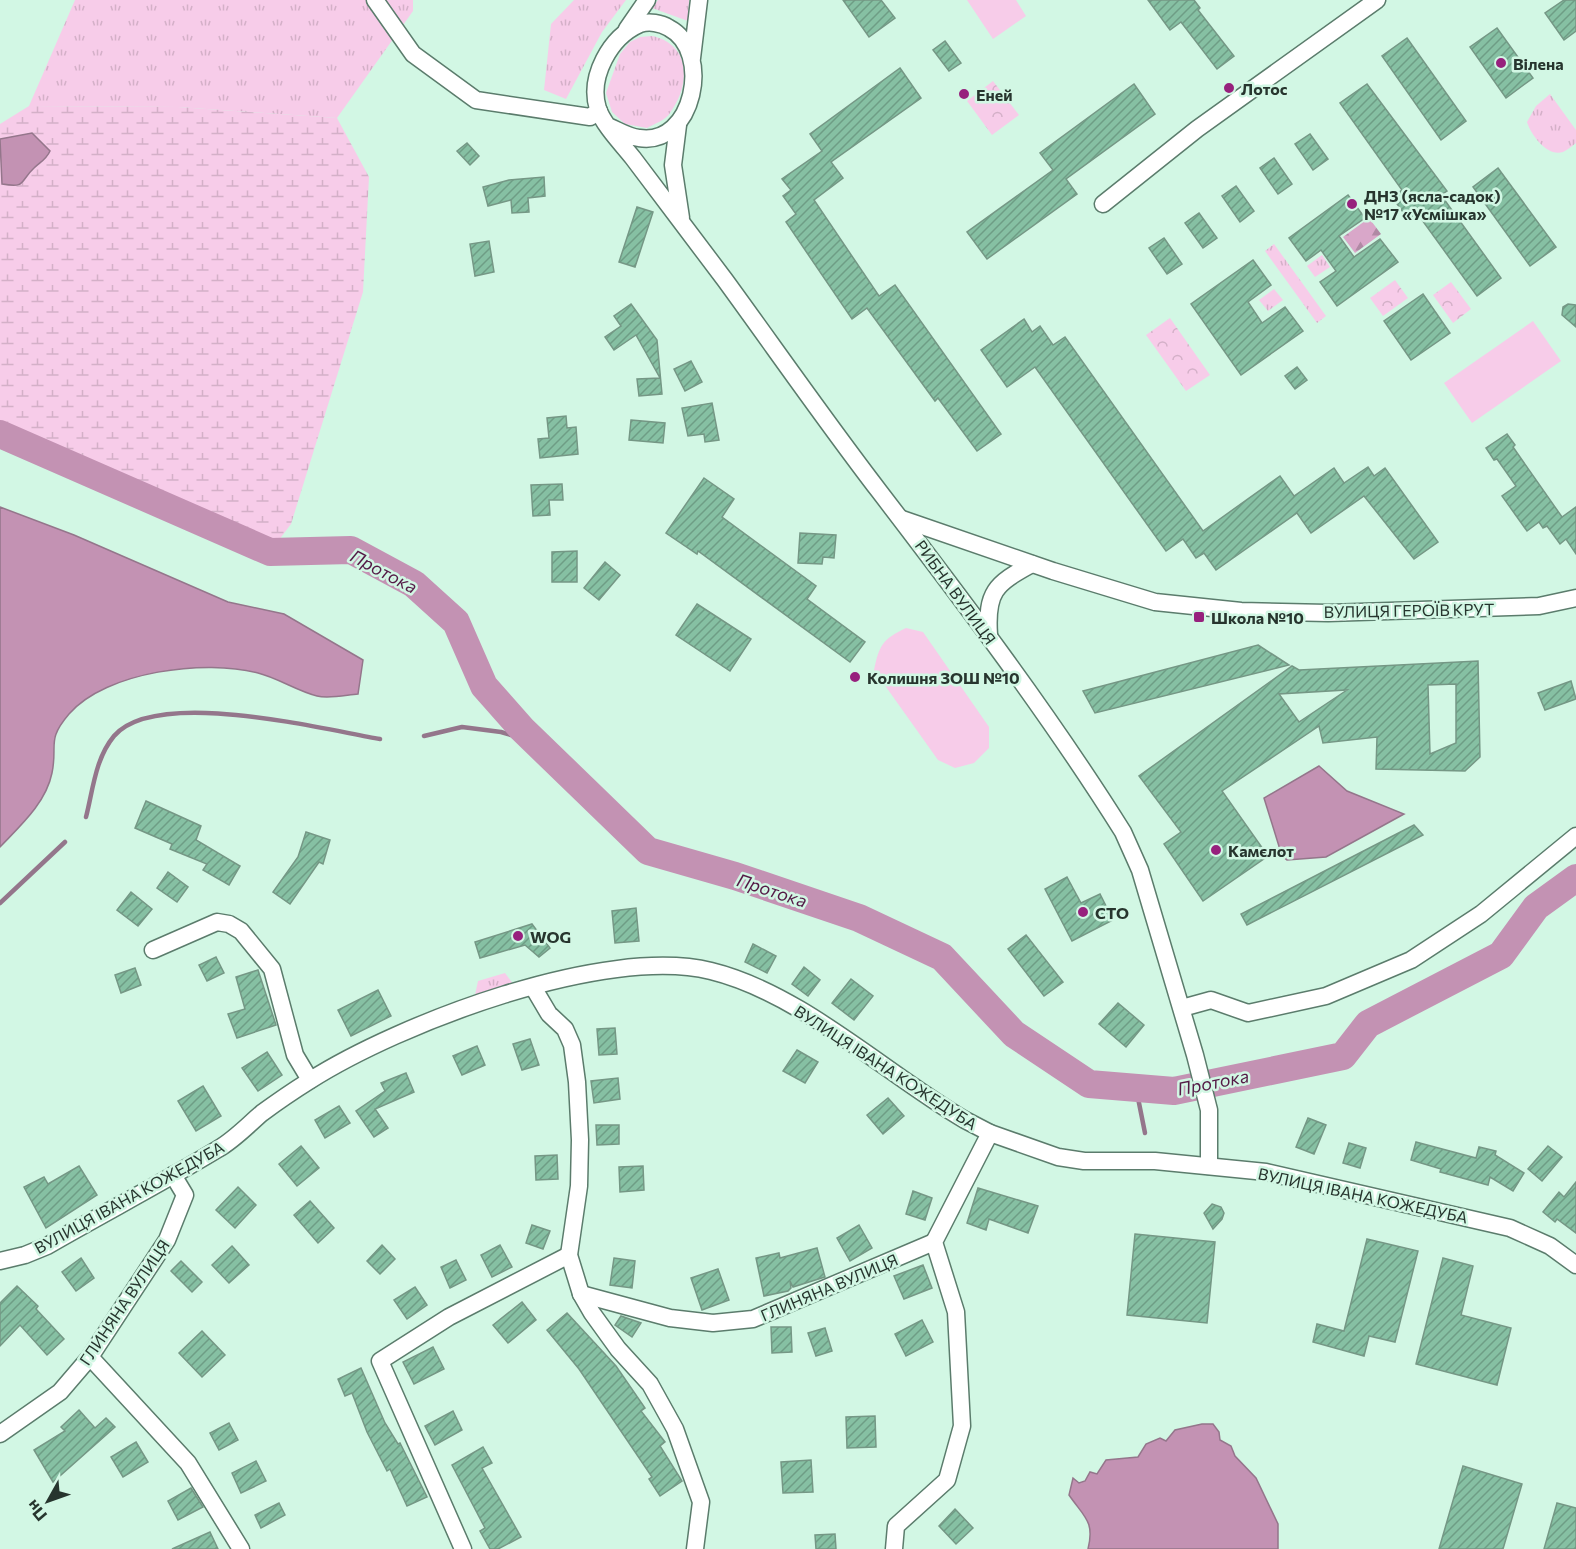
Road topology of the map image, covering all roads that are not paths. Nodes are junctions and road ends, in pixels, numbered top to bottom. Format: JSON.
{"nodes":[{"id":1,"x":375,"y":0,"type":"edge"},
{"id":2,"x":647,"y":0,"type":"edge"},
{"id":3,"x":699,"y":0,"type":"edge"},
{"id":4,"x":1377,"y":0,"type":"edge"},
{"id":5,"x":627,"y":30,"type":"junction"},
{"id":6,"x":692,"y":62,"type":"junction"},
{"id":7,"x":599,"y":111,"type":"junction"},
{"id":8,"x":678,"y":125,"type":"junction"},
{"id":9,"x":610,"y":127,"type":"junction"},
{"id":10,"x":1103,"y":204,"type":"dead end"},
{"id":11,"x":682,"y":222,"type":"junction"},
{"id":12,"x":902,"y":519,"type":"junction"},
{"id":13,"x":1032,"y":564,"type":"junction"},
{"id":14,"x":1576,"y":598,"type":"edge"},
{"id":15,"x":989,"y":635,"type":"junction"},
{"id":16,"x":1576,"y":836,"type":"edge"},
{"id":17,"x":153,"y":950,"type":"dead end"},
{"id":18,"x":533,"y":987,"type":"junction"},
{"id":19,"x":1182,"y":1008,"type":"junction"},
{"id":20,"x":310,"y":1080,"type":"junction"},
{"id":21,"x":990,"y":1133,"type":"junction"},
{"id":22,"x":1209,"y":1166,"type":"junction"},
{"id":23,"x":173,"y":1175,"type":"junction"},
{"id":24,"x":934,"y":1242,"type":"junction"},
{"id":25,"x":569,"y":1255,"type":"junction"},
{"id":26,"x":0,"y":1261,"type":"edge"},
{"id":27,"x":1576,"y":1265,"type":"edge"},
{"id":28,"x":581,"y":1294,"type":"junction"},
{"id":29,"x":90,"y":1357,"type":"junction"},
{"id":30,"x":0,"y":1434,"type":"edge"},
{"id":31,"x":242,"y":1549,"type":"edge"},
{"id":32,"x":464,"y":1549,"type":"edge"},
{"id":33,"x":695,"y":1549,"type":"edge"},
{"id":34,"x":894,"y":1549,"type":"edge"}],
"edges":[{"from":1,"to":7,"type":"street"},
{"from":2,"to":5,"type":"street"},
{"from":3,"to":6,"type":"street"},
{"from":4,"to":10,"type":"street"},
{"from":5,"to":6,"type":"street"},
{"from":5,"to":7,"type":"street"},
{"from":6,"to":8,"type":"street"},
{"from":7,"to":9,"type":"street"},
{"from":8,"to":9,"type":"street"},
{"from":8,"to":11,"type":"street","name":"РИБНА ВУЛИЦЯ"},
{"from":9,"to":11,"type":"street","name":"РИБНА ВУЛИЦЯ"},
{"from":11,"to":12,"type":"street","name":"РИБНА ВУЛИЦЯ"},
{"from":12,"to":13,"type":"street","name":"ВУЛИЦЯ ГЕРОЇВ КРУТ"},
{"from":12,"to":15,"type":"street","name":"РИБНА ВУЛИЦЯ"},
{"from":13,"to":14,"type":"street","name":"ВУЛИЦЯ ГЕРОЇВ КРУТ"},
{"from":13,"to":15,"type":"street"},
{"from":15,"to":19,"type":"street","name":"РИБНА ВУЛИЦЯ"},
{"from":16,"to":19,"type":"street"},
{"from":17,"to":20,"type":"street"},
{"from":18,"to":20,"type":"street","name":"ВУЛИЦЯ ІВАНА КОЖЕДУБА"},
{"from":18,"to":21,"type":"street","name":"ВУЛИЦЯ ІВАНА КОЖЕДУБА"},
{"from":18,"to":25,"type":"street"},
{"from":19,"to":22,"type":"street","name":"РИБНА ВУЛИЦЯ"},
{"from":20,"to":23,"type":"street","name":"ВУЛИЦЯ ІВАНА КОЖЕДУБА"},
{"from":21,"to":22,"type":"street","name":"ВУЛИЦЯ ІВАНА КОЖЕДУБА"},
{"from":21,"to":24,"type":"street"},
{"from":22,"to":27,"type":"street","name":"ВУЛИЦЯ ІВАНА КОЖЕДУБА"},
{"from":23,"to":26,"type":"street","name":"ВУЛИЦЯ ІВАНА КОЖЕДУБА"},
{"from":23,"to":29,"type":"street","name":"ГЛИНЯНА ВУЛИЦЯ"},
{"from":24,"to":28,"type":"street","name":"ГЛИНЯНА ВУЛИЦЯ"},
{"from":24,"to":34,"type":"street"},
{"from":25,"to":28,"type":"street"},
{"from":25,"to":32,"type":"street"},
{"from":28,"to":33,"type":"street"},
{"from":29,"to":30,"type":"street","name":"ГЛИНЯНА ВУЛИЦЯ"},
{"from":29,"to":31,"type":"street"}]}
